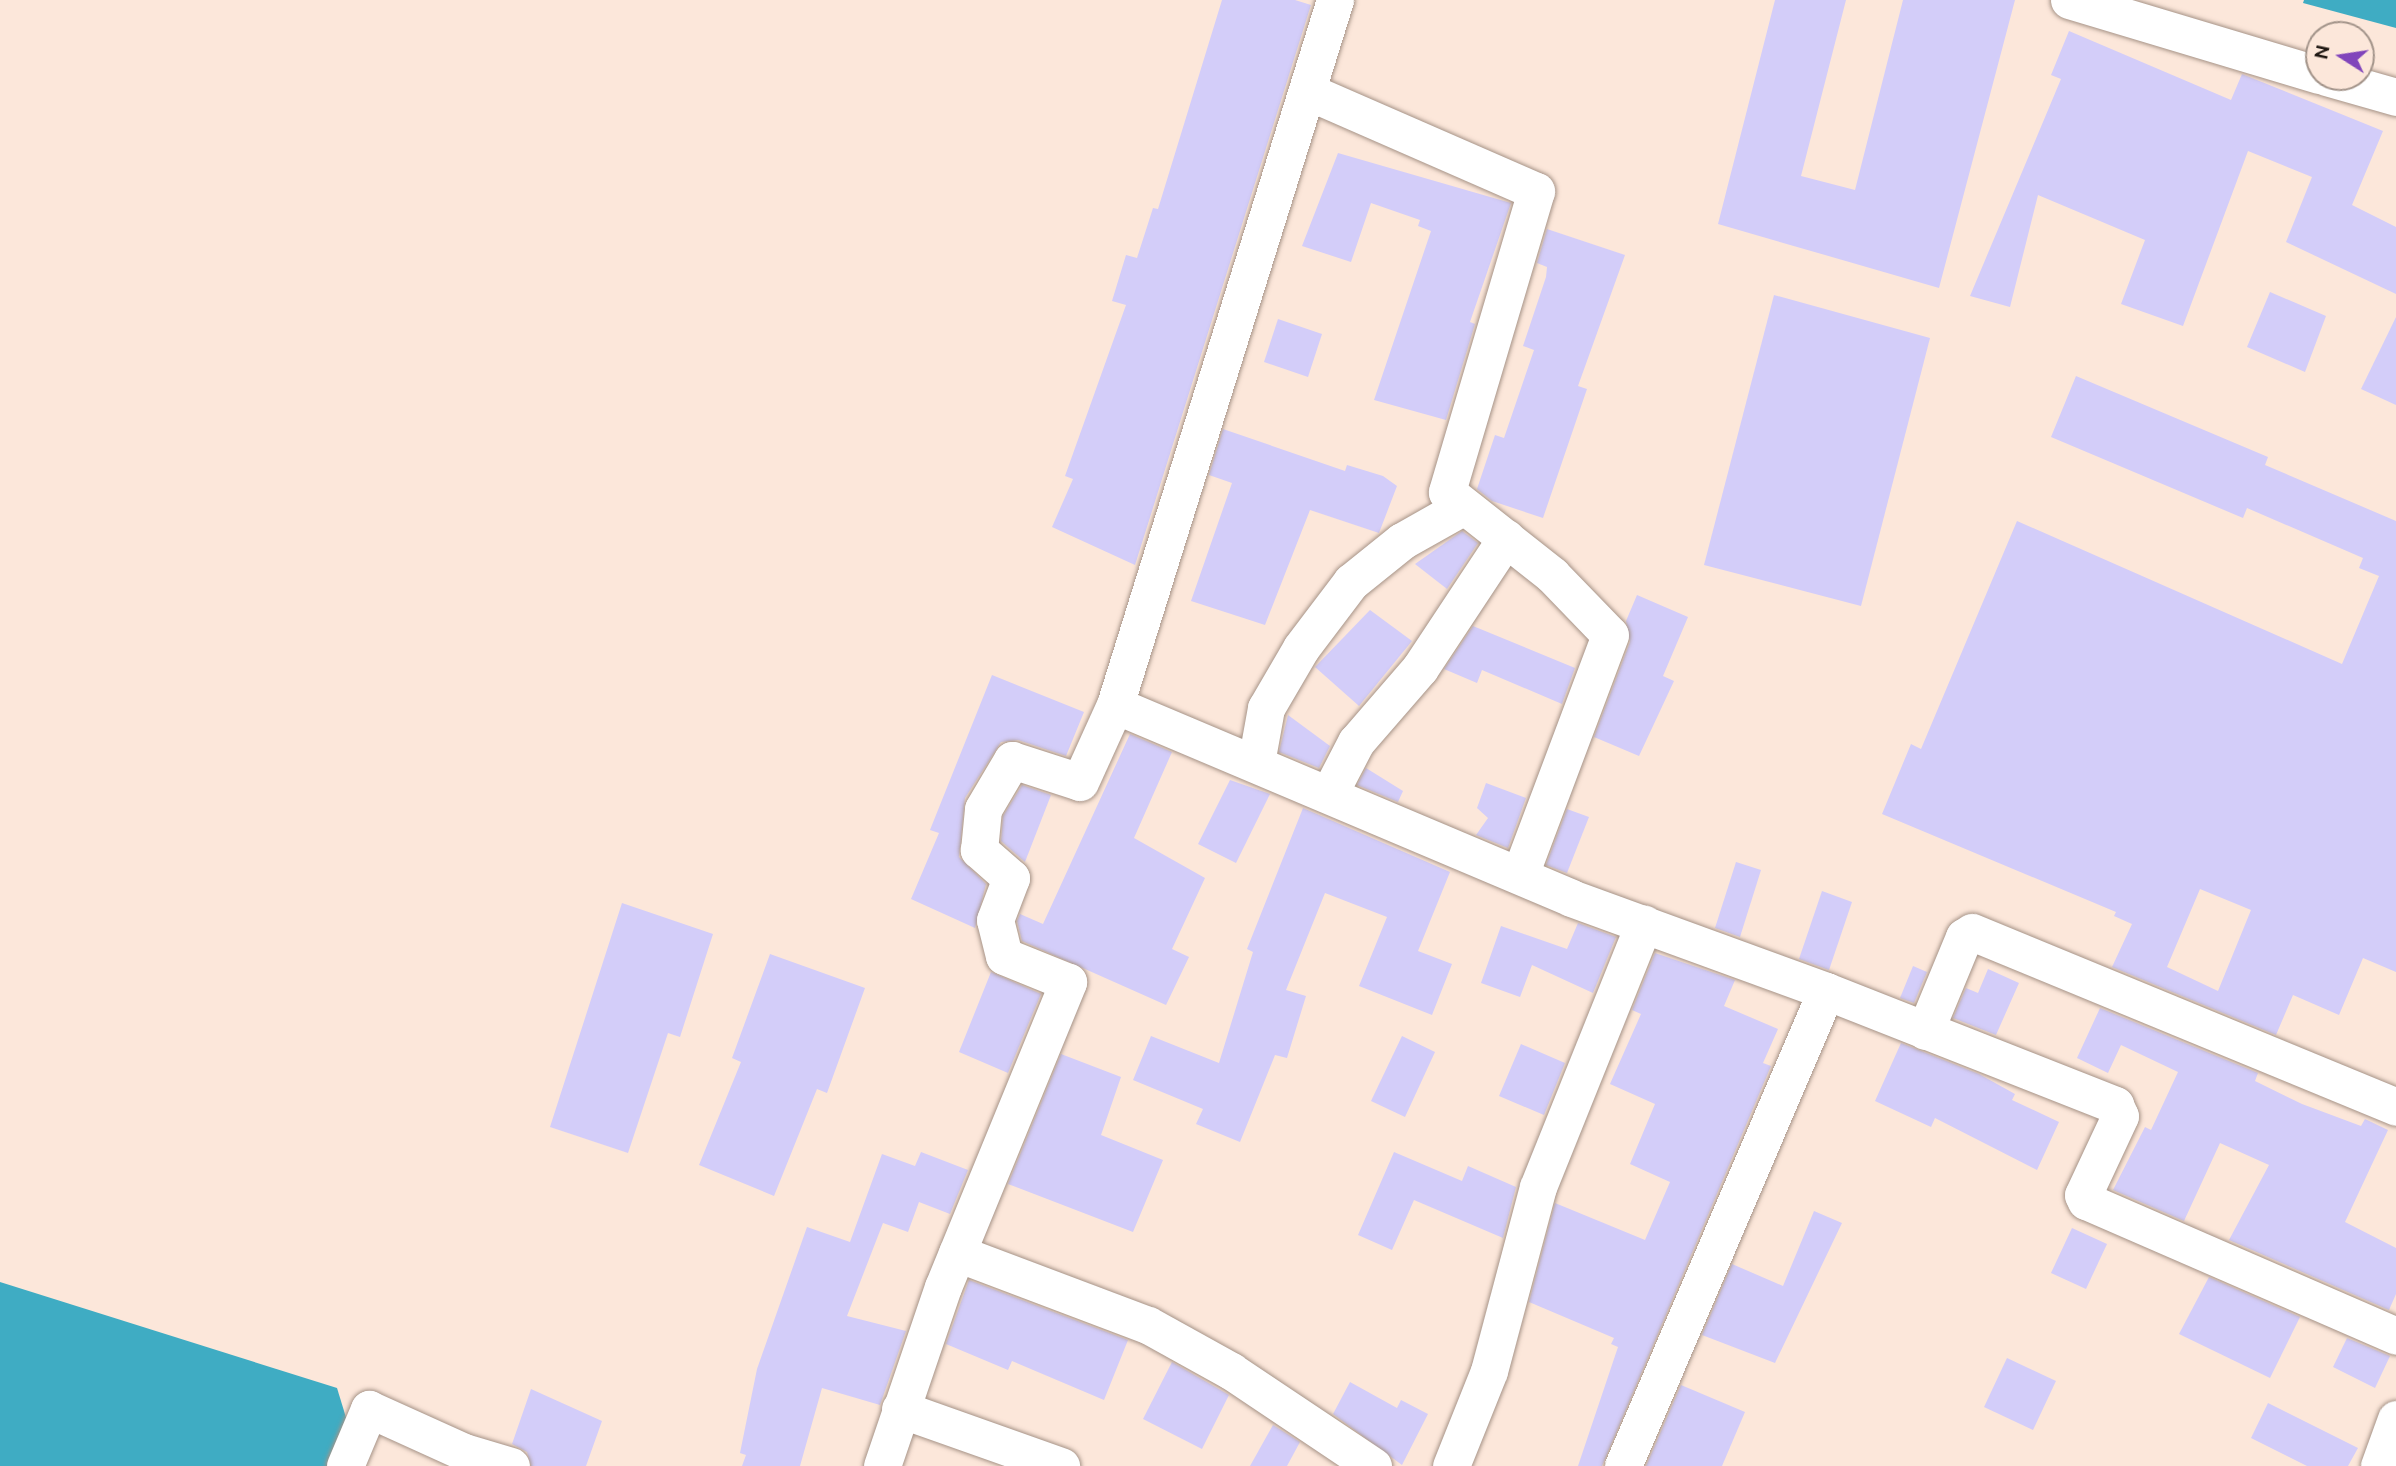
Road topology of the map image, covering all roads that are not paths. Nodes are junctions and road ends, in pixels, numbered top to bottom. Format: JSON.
{"nodes":[{"id":1,"x":1335,"y":0,"type":"edge"},
{"id":2,"x":2069,"y":0,"type":"edge"},
{"id":3,"x":2305,"y":71,"type":"edge"},
{"id":4,"x":1307,"y":91,"type":"junction"},
{"id":5,"x":2375,"y":91,"type":"edge"},
{"id":6,"x":2396,"y":97,"type":"edge"},
{"id":7,"x":1465,"y":506,"type":"junction"},
{"id":8,"x":1506,"y":538,"type":"junction"},
{"id":9,"x":1115,"y":705,"type":"junction"},
{"id":10,"x":1256,"y":763,"type":"junction"},
{"id":11,"x":1329,"y":794,"type":"junction"},
{"id":12,"x":1520,"y":875,"type":"junction"},
{"id":13,"x":1644,"y":923,"type":"junction"},
{"id":14,"x":1826,"y":991,"type":"junction"},
{"id":15,"x":1925,"y":1031,"type":"junction"},
{"id":16,"x":2396,"y":1107,"type":"edge"},
{"id":17,"x":957,"y":1253,"type":"junction"},
{"id":18,"x":2396,"y":1336,"type":"edge"},
{"id":19,"x":900,"y":1409,"type":"junction"},
{"id":20,"x":2396,"y":1419,"type":"edge"},
{"id":21,"x":345,"y":1466,"type":"edge"},
{"id":22,"x":511,"y":1466,"type":"edge"},
{"id":23,"x":882,"y":1466,"type":"edge"},
{"id":24,"x":1061,"y":1466,"type":"edge"},
{"id":25,"x":1373,"y":1466,"type":"edge"},
{"id":26,"x":1451,"y":1466,"type":"edge"},
{"id":27,"x":1623,"y":1466,"type":"edge"},
{"id":28,"x":2379,"y":1466,"type":"edge"}],
"edges":[{"from":1,"to":4,"type":"street"},
{"from":2,"to":3,"type":"street"},
{"from":4,"to":7,"type":"street"},
{"from":4,"to":9,"type":"street"},
{"from":5,"to":6,"type":"street"},
{"from":7,"to":8,"type":"street"},
{"from":7,"to":10,"type":"street"},
{"from":8,"to":11,"type":"street"},
{"from":8,"to":12,"type":"street"},
{"from":9,"to":10,"type":"street"},
{"from":9,"to":17,"type":"street"},
{"from":10,"to":11,"type":"street"},
{"from":11,"to":12,"type":"street"},
{"from":12,"to":13,"type":"street"},
{"from":13,"to":14,"type":"street"},
{"from":13,"to":26,"type":"street"},
{"from":14,"to":15,"type":"street"},
{"from":14,"to":27,"type":"street"},
{"from":15,"to":16,"type":"street"},
{"from":15,"to":18,"type":"street"},
{"from":17,"to":19,"type":"street"},
{"from":17,"to":25,"type":"street"},
{"from":19,"to":23,"type":"street"},
{"from":19,"to":24,"type":"street"},
{"from":20,"to":28,"type":"street"},
{"from":21,"to":22,"type":"street"}]}
